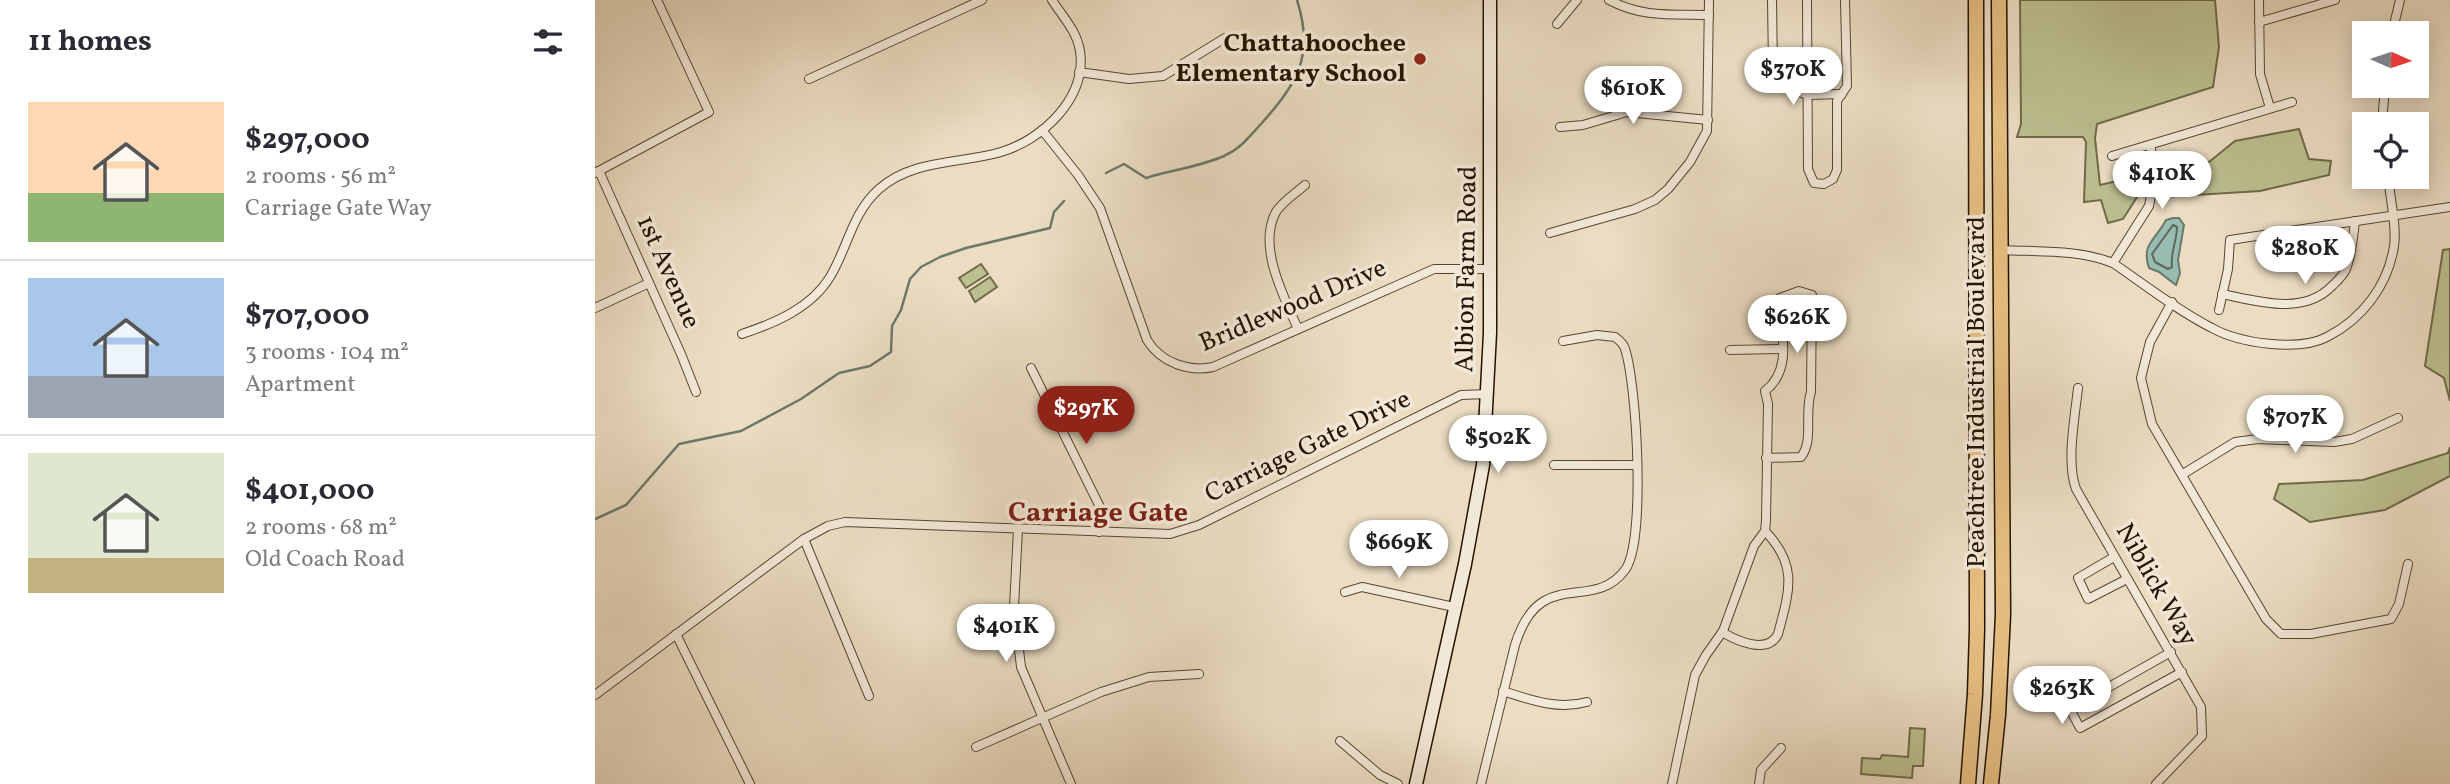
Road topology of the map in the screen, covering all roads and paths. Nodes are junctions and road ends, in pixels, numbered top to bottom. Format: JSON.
{"nodes":[{"id":1,"x":657,"y":0,"type":"edge"},
{"id":2,"x":982,"y":0,"type":"edge"},
{"id":3,"x":1052,"y":0,"type":"edge"},
{"id":4,"x":1490,"y":0,"type":"edge"},
{"id":5,"x":1577,"y":0,"type":"edge"},
{"id":6,"x":1609,"y":0,"type":"edge"},
{"id":7,"x":1709,"y":0,"type":"edge"},
{"id":8,"x":1772,"y":0,"type":"edge"},
{"id":9,"x":1807,"y":0,"type":"edge"},
{"id":10,"x":1845,"y":0,"type":"edge"},
{"id":11,"x":1976,"y":0,"type":"edge"},
{"id":12,"x":1999,"y":0,"type":"edge"},
{"id":13,"x":2259,"y":0,"type":"edge"},
{"id":14,"x":2335,"y":0,"type":"edge"},
{"id":15,"x":2400,"y":0,"type":"edge"},
{"id":16,"x":1709,"y":15,"type":"junction"},
{"id":17,"x":2395,"y":21,"type":"edge"},
{"id":18,"x":2259,"y":22,"type":"junction"},
{"id":19,"x":1557,"y":24,"type":"dead end"},
{"id":20,"x":1225,"y":38,"type":"dead end"},
{"id":21,"x":1079,"y":72,"type":"junction"},
{"id":22,"x":809,"y":79,"type":"dead end"},
{"id":23,"x":1842,"y":94,"type":"junction"},
{"id":24,"x":1807,"y":95,"type":"junction"},
{"id":25,"x":2292,"y":102,"type":"dead end"},
{"id":26,"x":2270,"y":108,"type":"junction"},
{"id":27,"x":1708,"y":120,"type":"junction"},
{"id":28,"x":1560,"y":127,"type":"dead end"},
{"id":29,"x":1042,"y":130,"type":"junction"},
{"id":30,"x":2150,"y":145,"type":"junction"},
{"id":31,"x":2112,"y":156,"type":"dead end"},
{"id":32,"x":597,"y":172,"type":"edge"},
{"id":33,"x":1305,"y":185,"type":"dead end"},
{"id":34,"x":2389,"y":189,"type":"edge"},
{"id":35,"x":2450,"y":206,"type":"edge"},
{"id":36,"x":2392,"y":215,"type":"junction"},
{"id":37,"x":2355,"y":221,"type":"junction"},
{"id":38,"x":1550,"y":233,"type":"dead end"},
{"id":39,"x":2001,"y":250,"type":"junction"},
{"id":40,"x":2113,"y":264,"type":"junction"},
{"id":41,"x":1490,"y":269,"type":"junction"},
{"id":42,"x":649,"y":283,"type":"junction"},
{"id":43,"x":2222,"y":294,"type":"junction"},
{"id":44,"x":2172,"y":302,"type":"junction"},
{"id":45,"x":595,"y":308,"type":"edge"},
{"id":46,"x":2219,"y":310,"type":"dead end"},
{"id":47,"x":1298,"y":328,"type":"junction"},
{"id":48,"x":743,"y":334,"type":"dead end"},
{"id":49,"x":1563,"y":341,"type":"dead end"},
{"id":50,"x":1783,"y":349,"type":"junction"},
{"id":51,"x":1730,"y":350,"type":"dead end"},
{"id":52,"x":1031,"y":368,"type":"dead end"},
{"id":53,"x":2078,"y":388,"type":"dead end"},
{"id":54,"x":696,"y":392,"type":"dead end"},
{"id":55,"x":1488,"y":394,"type":"junction"},
{"id":56,"x":2397,"y":418,"type":"dead end"},
{"id":57,"x":1766,"y":458,"type":"junction"},
{"id":58,"x":1554,"y":465,"type":"dead end"},
{"id":59,"x":1636,"y":465,"type":"junction"},
{"id":60,"x":2183,"y":474,"type":"junction"},
{"id":61,"x":1018,"y":529,"type":"junction"},
{"id":62,"x":1765,"y":531,"type":"junction"},
{"id":63,"x":1100,"y":532,"type":"junction"},
{"id":64,"x":804,"y":539,"type":"junction"},
{"id":65,"x":2114,"y":557,"type":"junction"},
{"id":66,"x":2408,"y":564,"type":"dead end"},
{"id":67,"x":2127,"y":579,"type":"junction"},
{"id":68,"x":1345,"y":592,"type":"dead end"},
{"id":69,"x":1454,"y":607,"type":"junction"},
{"id":70,"x":1722,"y":632,"type":"junction"},
{"id":71,"x":676,"y":634,"type":"junction"},
{"id":72,"x":2171,"y":652,"type":"junction"},
{"id":73,"x":2182,"y":672,"type":"junction"},
{"id":74,"x":1199,"y":674,"type":"dead end"},
{"id":75,"x":1503,"y":691,"type":"junction"},
{"id":76,"x":595,"y":695,"type":"edge"},
{"id":77,"x":869,"y":696,"type":"dead end"},
{"id":78,"x":1587,"y":702,"type":"dead end"},
{"id":79,"x":1043,"y":716,"type":"junction"},
{"id":80,"x":1340,"y":741,"type":"dead end"},
{"id":81,"x":976,"y":747,"type":"dead end"},
{"id":82,"x":1781,"y":748,"type":"dead end"},
{"id":83,"x":750,"y":784,"type":"edge"},
{"id":84,"x":1070,"y":784,"type":"edge"},
{"id":85,"x":1398,"y":784,"type":"edge"},
{"id":86,"x":1416,"y":784,"type":"edge"},
{"id":87,"x":1481,"y":784,"type":"edge"},
{"id":88,"x":1672,"y":784,"type":"edge"},
{"id":89,"x":1759,"y":784,"type":"edge"},
{"id":90,"x":1968,"y":784,"type":"edge"},
{"id":91,"x":1991,"y":784,"type":"edge"},
{"id":92,"x":2155,"y":784,"type":"edge"}],
"edges":[{"from":1,"to":32,"type":"street"},
{"from":2,"to":22,"type":"street"},
{"from":3,"to":21,"type":"street"},
{"from":4,"to":41,"type":"street","name":"Albion Farm Road"},
{"from":5,"to":19,"type":"street"},
{"from":6,"to":16,"type":"street"},
{"from":7,"to":16,"type":"street"},
{"from":8,"to":24,"type":"street"},
{"from":9,"to":24,"type":"street"},
{"from":10,"to":23,"type":"street"},
{"from":11,"to":90,"type":"highway","name":"Peachtree Industrial Boulevard"},
{"from":12,"to":39,"type":"highway","name":"Peachtree Industrial Boulevard"},
{"from":13,"to":18,"type":"street"},
{"from":14,"to":18,"type":"street"},
{"from":15,"to":17,"type":"street"},
{"from":16,"to":27,"type":"street"},
{"from":18,"to":26,"type":"street"},
{"from":20,"to":21,"type":"street"},
{"from":21,"to":29,"type":"street"},
{"from":23,"to":24,"type":"street"},
{"from":23,"to":24,"type":"street"},
{"from":25,"to":26,"type":"street"},
{"from":26,"to":30,"type":"street"},
{"from":27,"to":28,"type":"street"},
{"from":27,"to":38,"type":"street"},
{"from":29,"to":47,"type":"street","name":"Bridlewood Drive"},
{"from":29,"to":48,"type":"street"},
{"from":30,"to":31,"type":"street"},
{"from":30,"to":40,"type":"street"},
{"from":32,"to":42,"type":"street","name":"1st Avenue"},
{"from":33,"to":47,"type":"street"},
{"from":34,"to":36,"type":"street"},
{"from":35,"to":36,"type":"street"},
{"from":36,"to":37,"type":"street"},
{"from":36,"to":44,"type":"street"},
{"from":37,"to":43,"type":"street"},
{"from":37,"to":43,"type":"street"},
{"from":39,"to":40,"type":"street"},
{"from":39,"to":91,"type":"highway","name":"Peachtree Industrial Boulevard"},
{"from":40,"to":44,"type":"street"},
{"from":41,"to":47,"type":"street","name":"Bridlewood Drive"},
{"from":41,"to":55,"type":"street","name":"Albion Farm Road"},
{"from":42,"to":45,"type":"street"},
{"from":42,"to":54,"type":"street","name":"1st Avenue"},
{"from":43,"to":46,"type":"street"},
{"from":44,"to":60,"type":"street"},
{"from":49,"to":59,"type":"street"},
{"from":50,"to":51,"type":"street"},
{"from":50,"to":57,"type":"street"},
{"from":50,"to":57,"type":"street"},
{"from":52,"to":63,"type":"street"},
{"from":53,"to":65,"type":"street","name":"Niblick Way"},
{"from":55,"to":63,"type":"street","name":"Carriage Gate Drive"},
{"from":55,"to":69,"type":"street","name":"Albion Farm Road"},
{"from":56,"to":60,"type":"street"},
{"from":57,"to":62,"type":"street"},
{"from":58,"to":59,"type":"street"},
{"from":59,"to":75,"type":"street"},
{"from":60,"to":66,"type":"street"},
{"from":61,"to":63,"type":"street","name":"Carriage Gate Drive"},
{"from":61,"to":64,"type":"street","name":"Carriage Gate Drive"},
{"from":61,"to":79,"type":"street"},
{"from":62,"to":70,"type":"street"},
{"from":62,"to":70,"type":"street"},
{"from":64,"to":71,"type":"street","name":"Carriage Gate Drive"},
{"from":64,"to":77,"type":"street"},
{"from":65,"to":67,"type":"street","name":"Niblick Way"},
{"from":65,"to":67,"type":"street"},
{"from":67,"to":72,"type":"street","name":"Niblick Way"},
{"from":68,"to":69,"type":"street"},
{"from":69,"to":86,"type":"street","name":"Albion Farm Road"},
{"from":70,"to":88,"type":"street"},
{"from":71,"to":76,"type":"street","name":"Carriage Gate Drive"},
{"from":71,"to":83,"type":"street"},
{"from":72,"to":73,"type":"street","name":"Niblick Way"},
{"from":72,"to":73,"type":"street"},
{"from":73,"to":92,"type":"street","name":"Niblick Way"},
{"from":74,"to":79,"type":"street"},
{"from":75,"to":78,"type":"street"},
{"from":75,"to":87,"type":"street"},
{"from":79,"to":81,"type":"street"},
{"from":79,"to":84,"type":"street"},
{"from":80,"to":85,"type":"street"},
{"from":82,"to":89,"type":"street"}]}
